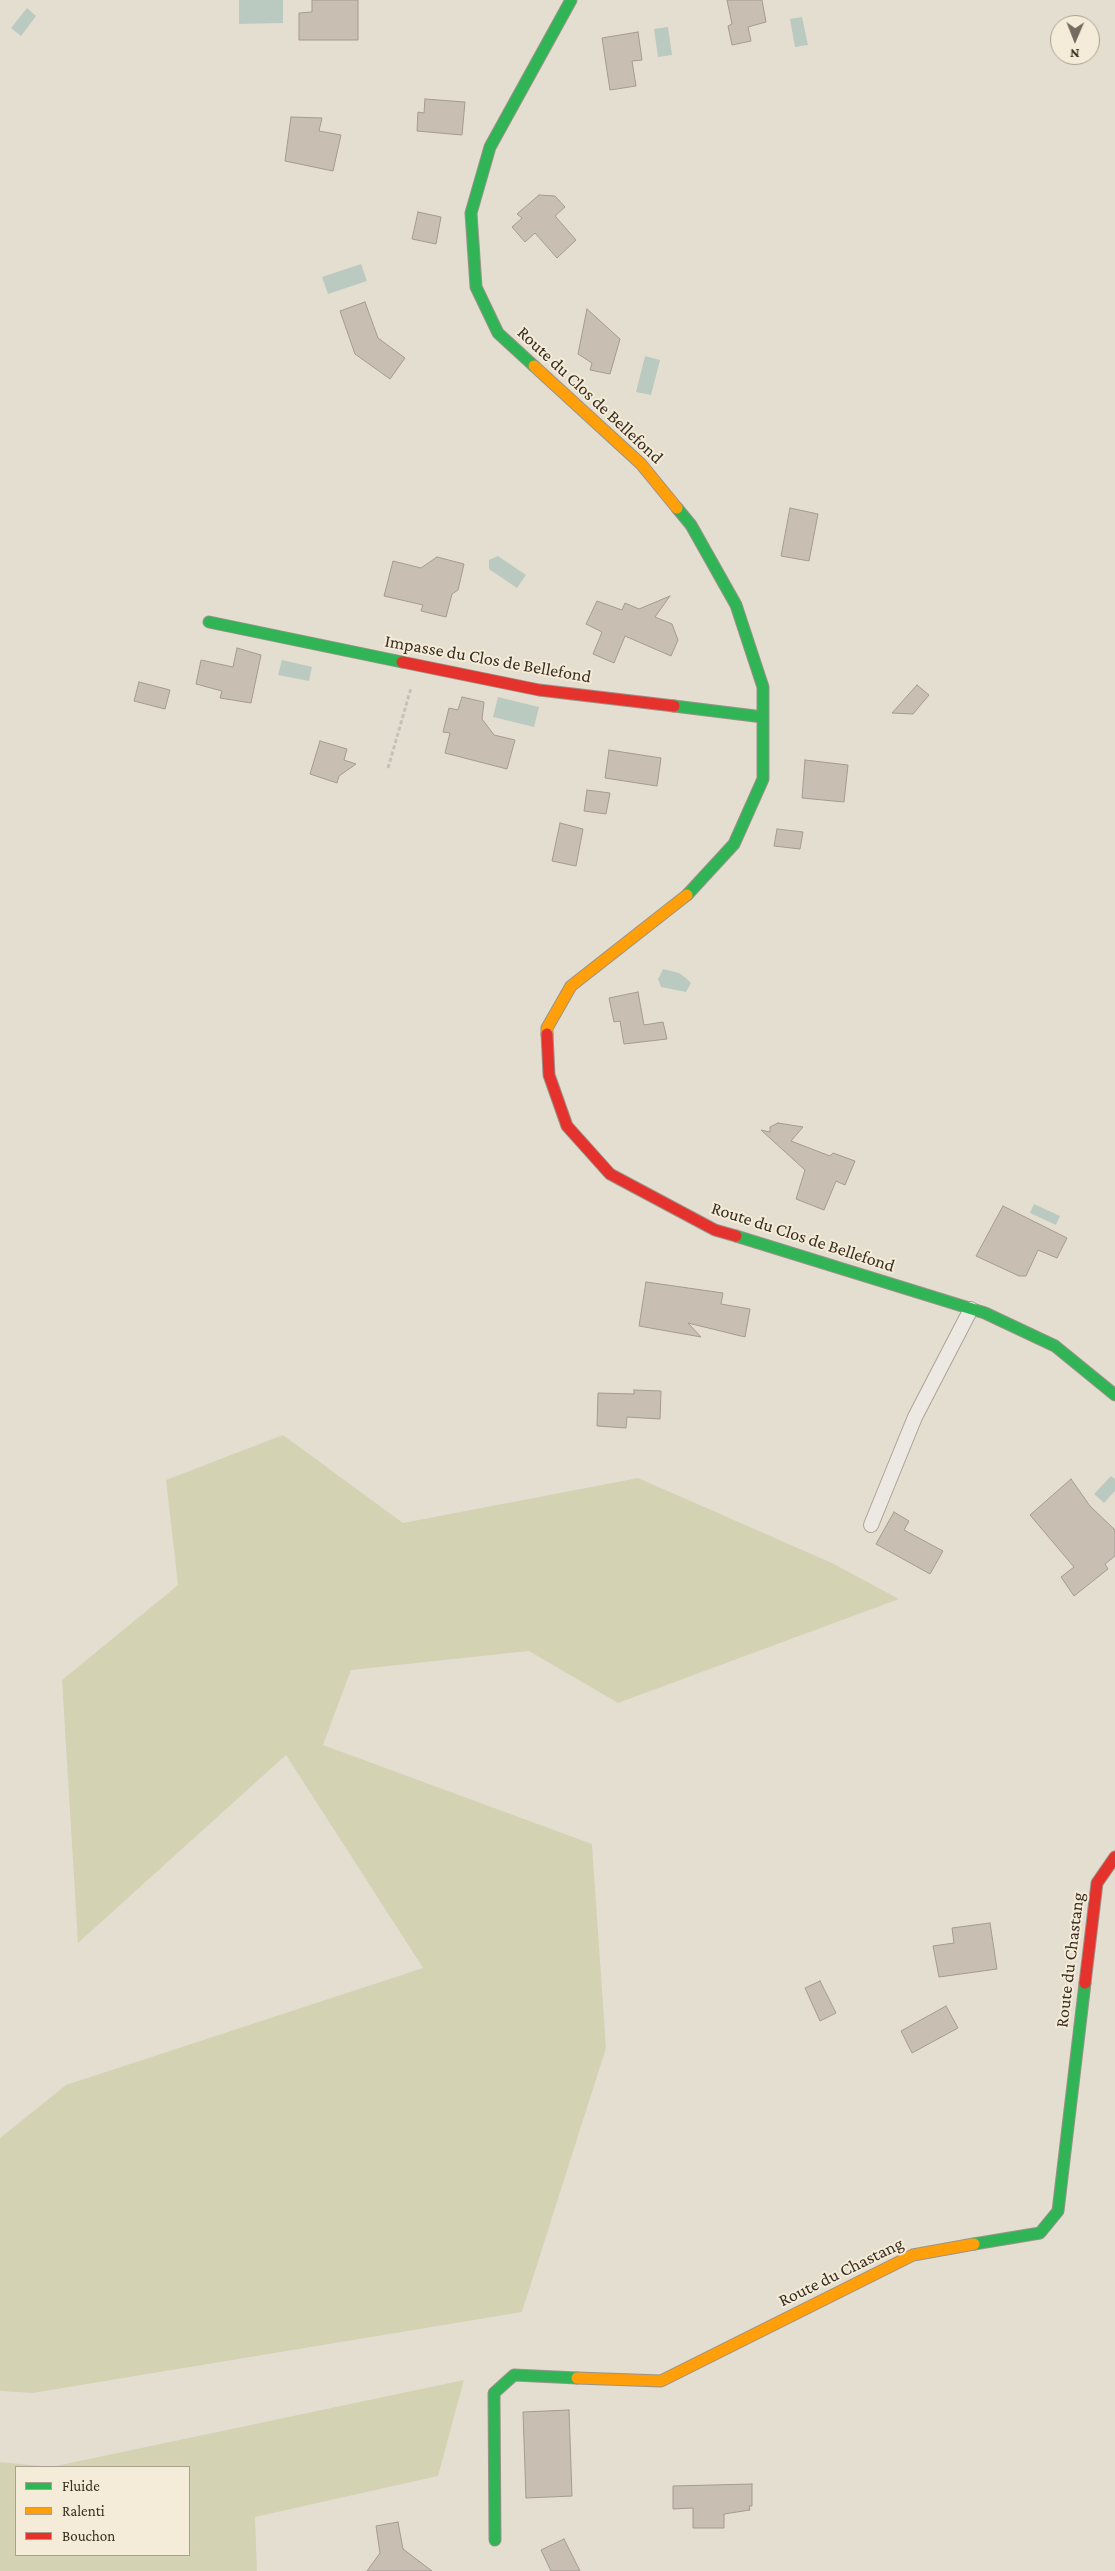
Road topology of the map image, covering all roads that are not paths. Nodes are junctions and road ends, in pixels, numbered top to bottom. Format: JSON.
{"nodes":[{"id":1,"x":572,"y":0,"type":"edge"},
{"id":2,"x":209,"y":622,"type":"dead end"},
{"id":3,"x":763,"y":717,"type":"junction"},
{"id":4,"x":971,"y":1309,"type":"junction"},
{"id":5,"x":1115,"y":1394,"type":"edge"},
{"id":6,"x":871,"y":1525,"type":"dead end"},
{"id":7,"x":1115,"y":1857,"type":"edge"},
{"id":8,"x":495,"y":2540,"type":"dead end"}],
"edges":[{"from":1,"to":3,"type":"street","name":"Route du Clos de Bellefond"},
{"from":2,"to":3,"type":"street","name":"Impasse du Clos de Bellefond"},
{"from":3,"to":4,"type":"street","name":"Route du Clos de Bellefond"},
{"from":4,"to":5,"type":"street","name":"Route du Clos de Bellefond"},
{"from":4,"to":6,"type":"lane"},
{"from":7,"to":8,"type":"street","name":"Route du Chastang"}]}
